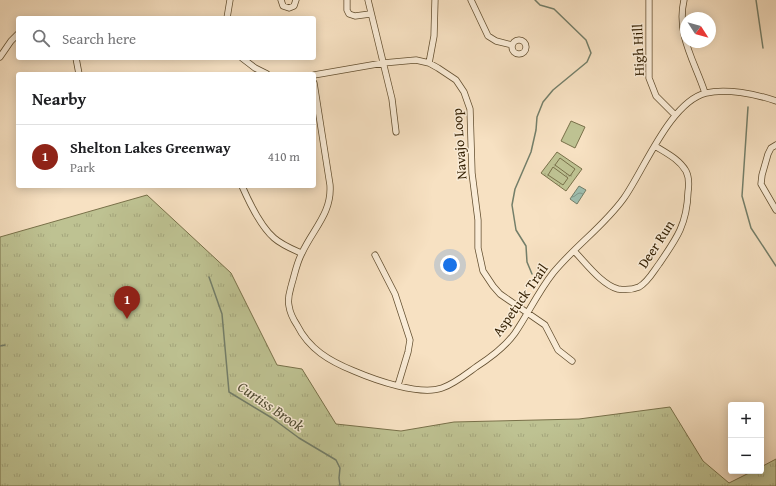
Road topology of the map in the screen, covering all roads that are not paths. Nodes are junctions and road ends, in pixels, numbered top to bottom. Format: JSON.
{"nodes":[{"id":1,"x":230,"y":0,"type":"edge"},
{"id":2,"x":281,"y":0,"type":"edge"},
{"id":3,"x":296,"y":0,"type":"edge"},
{"id":4,"x":347,"y":0,"type":"edge"},
{"id":5,"x":368,"y":0,"type":"edge"},
{"id":6,"x":435,"y":0,"type":"edge"},
{"id":7,"x":471,"y":0,"type":"edge"},
{"id":8,"x":649,"y":0,"type":"edge"},
{"id":9,"x":684,"y":0,"type":"edge"},
{"id":10,"x":370,"y":14,"type":"junction"},
{"id":11,"x":227,"y":16,"type":"edge"},
{"id":12,"x":16,"y":36,"type":"edge"},
{"id":13,"x":512,"y":45,"type":"dead end"},
{"id":14,"x":0,"y":57,"type":"edge"},
{"id":15,"x":76,"y":60,"type":"edge"},
{"id":16,"x":244,"y":60,"type":"edge"},
{"id":17,"x":429,"y":63,"type":"junction"},
{"id":18,"x":383,"y":64,"type":"junction"},
{"id":19,"x":79,"y":72,"type":"edge"},
{"id":20,"x":259,"y":72,"type":"edge"},
{"id":21,"x":316,"y":75,"type":"edge"},
{"id":22,"x":705,"y":93,"type":"junction"},
{"id":23,"x":316,"y":96,"type":"edge"},
{"id":24,"x":776,"y":101,"type":"edge"},
{"id":25,"x":675,"y":115,"type":"junction"},
{"id":26,"x":396,"y":132,"type":"dead end"},
{"id":27,"x":776,"y":145,"type":"edge"},
{"id":28,"x":655,"y":146,"type":"junction"},
{"id":29,"x":243,"y":188,"type":"edge"},
{"id":30,"x":776,"y":210,"type":"edge"},
{"id":31,"x":574,"y":252,"type":"junction"},
{"id":32,"x":301,"y":253,"type":"junction"},
{"id":33,"x":375,"y":255,"type":"dead end"},
{"id":34,"x":527,"y":313,"type":"junction"},
{"id":35,"x":572,"y":361,"type":"dead end"},
{"id":36,"x":398,"y":385,"type":"junction"}],
"edges":[{"from":1,"to":11,"type":"street"},
{"from":2,"to":3,"type":"street"},
{"from":4,"to":10,"type":"street"},
{"from":5,"to":10,"type":"street"},
{"from":6,"to":17,"type":"street"},
{"from":7,"to":13,"type":"street"},
{"from":8,"to":25,"type":"street","name":"High Hill"},
{"from":9,"to":22,"type":"street"},
{"from":10,"to":18,"type":"street"},
{"from":12,"to":14,"type":"street"},
{"from":15,"to":19,"type":"street"},
{"from":16,"to":20,"type":"street"},
{"from":17,"to":18,"type":"street","name":"Navajo Loop"},
{"from":17,"to":34,"type":"street","name":"Navajo Loop"},
{"from":18,"to":21,"type":"street","name":"Navajo Loop"},
{"from":18,"to":26,"type":"street"},
{"from":22,"to":24,"type":"street"},
{"from":22,"to":25,"type":"street","name":"Aspetuck Trail"},
{"from":23,"to":32,"type":"street","name":"Aspetuck Trail"},
{"from":25,"to":28,"type":"street","name":"Aspetuck Trail"},
{"from":27,"to":30,"type":"street"},
{"from":28,"to":31,"type":"street","name":"Aspetuck Trail"},
{"from":28,"to":31,"type":"street","name":"Deer Run"},
{"from":29,"to":32,"type":"street"},
{"from":31,"to":34,"type":"street","name":"Aspetuck Trail"},
{"from":32,"to":36,"type":"street","name":"Aspetuck Trail"},
{"from":33,"to":36,"type":"street"},
{"from":34,"to":35,"type":"street","name":"Navajo Loop"},
{"from":34,"to":36,"type":"street","name":"Aspetuck Trail"}]}
